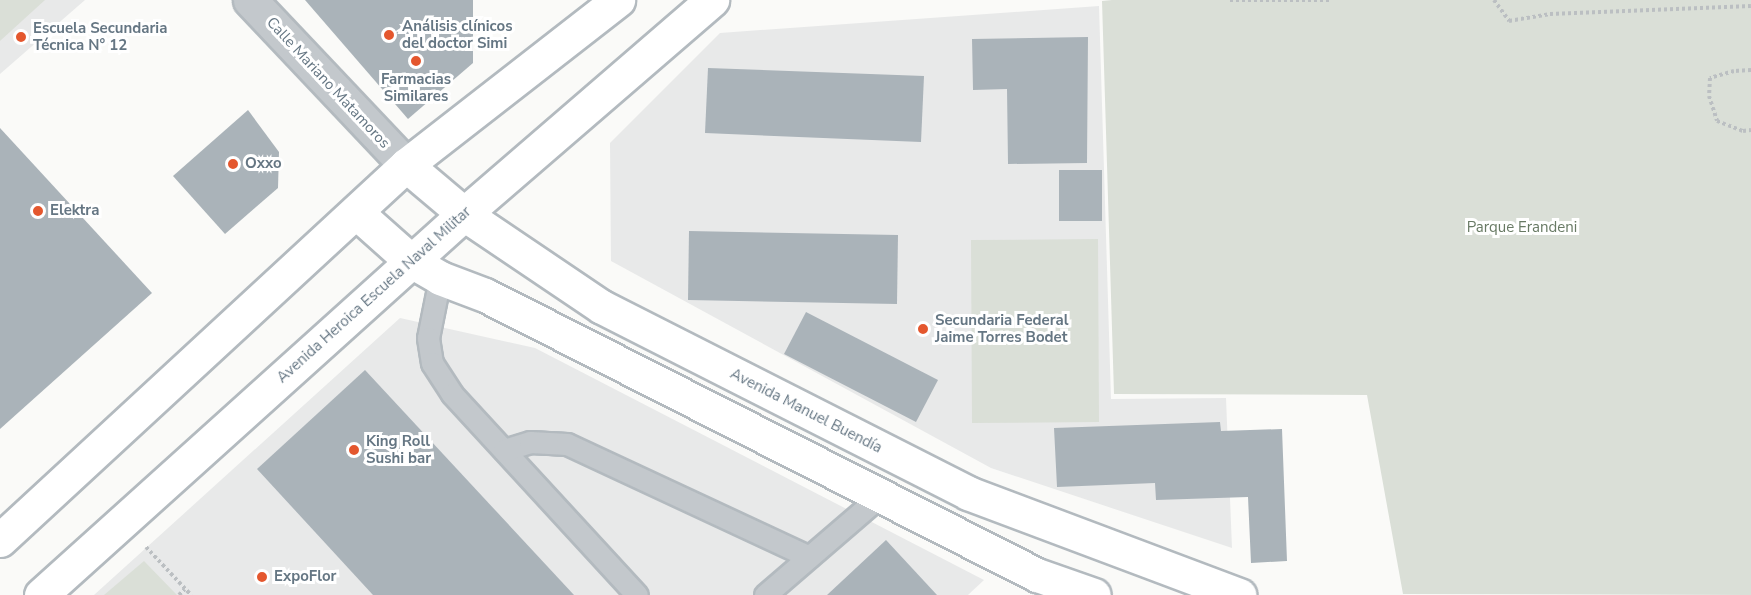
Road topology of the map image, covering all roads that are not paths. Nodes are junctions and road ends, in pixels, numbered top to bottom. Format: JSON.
{"nodes":[{"id":1,"x":250,"y":0,"type":"edge"},
{"id":2,"x":618,"y":0,"type":"edge"},
{"id":3,"x":627,"y":0,"type":"edge"},
{"id":4,"x":712,"y":0,"type":"edge"},
{"id":5,"x":406,"y":165,"type":"junction"},
{"id":6,"x":357,"y":213,"type":"junction"},
{"id":7,"x":464,"y":214,"type":"junction"},
{"id":8,"x":411,"y":261,"type":"junction"},
{"id":9,"x":440,"y":278,"type":"junction"},
{"id":10,"x":504,"y":450,"type":"junction"},
{"id":11,"x":880,"y":496,"type":"junction"},
{"id":12,"x":0,"y":540,"type":"edge"},
{"id":13,"x":809,"y":557,"type":"junction"},
{"id":14,"x":41,"y":595,"type":"edge"},
{"id":15,"x":637,"y":595,"type":"edge"},
{"id":16,"x":765,"y":595,"type":"edge"},
{"id":17,"x":1094,"y":595,"type":"edge"},
{"id":18,"x":1239,"y":595,"type":"edge"}],
"edges":[{"from":1,"to":5,"type":"street","name":"Calle Mariano Matamoros"},
{"from":2,"to":3,"type":"street"},
{"from":2,"to":5,"type":"street"},
{"from":4,"to":7,"type":"street","name":"Avenida Heroica Escuela Naval Militar"},
{"from":5,"to":6,"type":"street"},
{"from":5,"to":7,"type":"street","name":"Avenida Manuel Buendía"},
{"from":6,"to":8,"type":"street"},
{"from":6,"to":12,"type":"street"},
{"from":7,"to":8,"type":"street","name":"Avenida Heroica Escuela Naval Militar"},
{"from":7,"to":18,"type":"street","name":"Avenida Manuel Buendía"},
{"from":8,"to":9,"type":"street"},
{"from":8,"to":14,"type":"street","name":"Avenida Heroica Escuela Naval Militar"},
{"from":9,"to":10,"type":"lane"},
{"from":9,"to":11,"type":"street"},
{"from":10,"to":13,"type":"lane"},
{"from":10,"to":15,"type":"lane"},
{"from":11,"to":13,"type":"lane"},
{"from":11,"to":17,"type":"street"},
{"from":13,"to":16,"type":"lane"}]}
